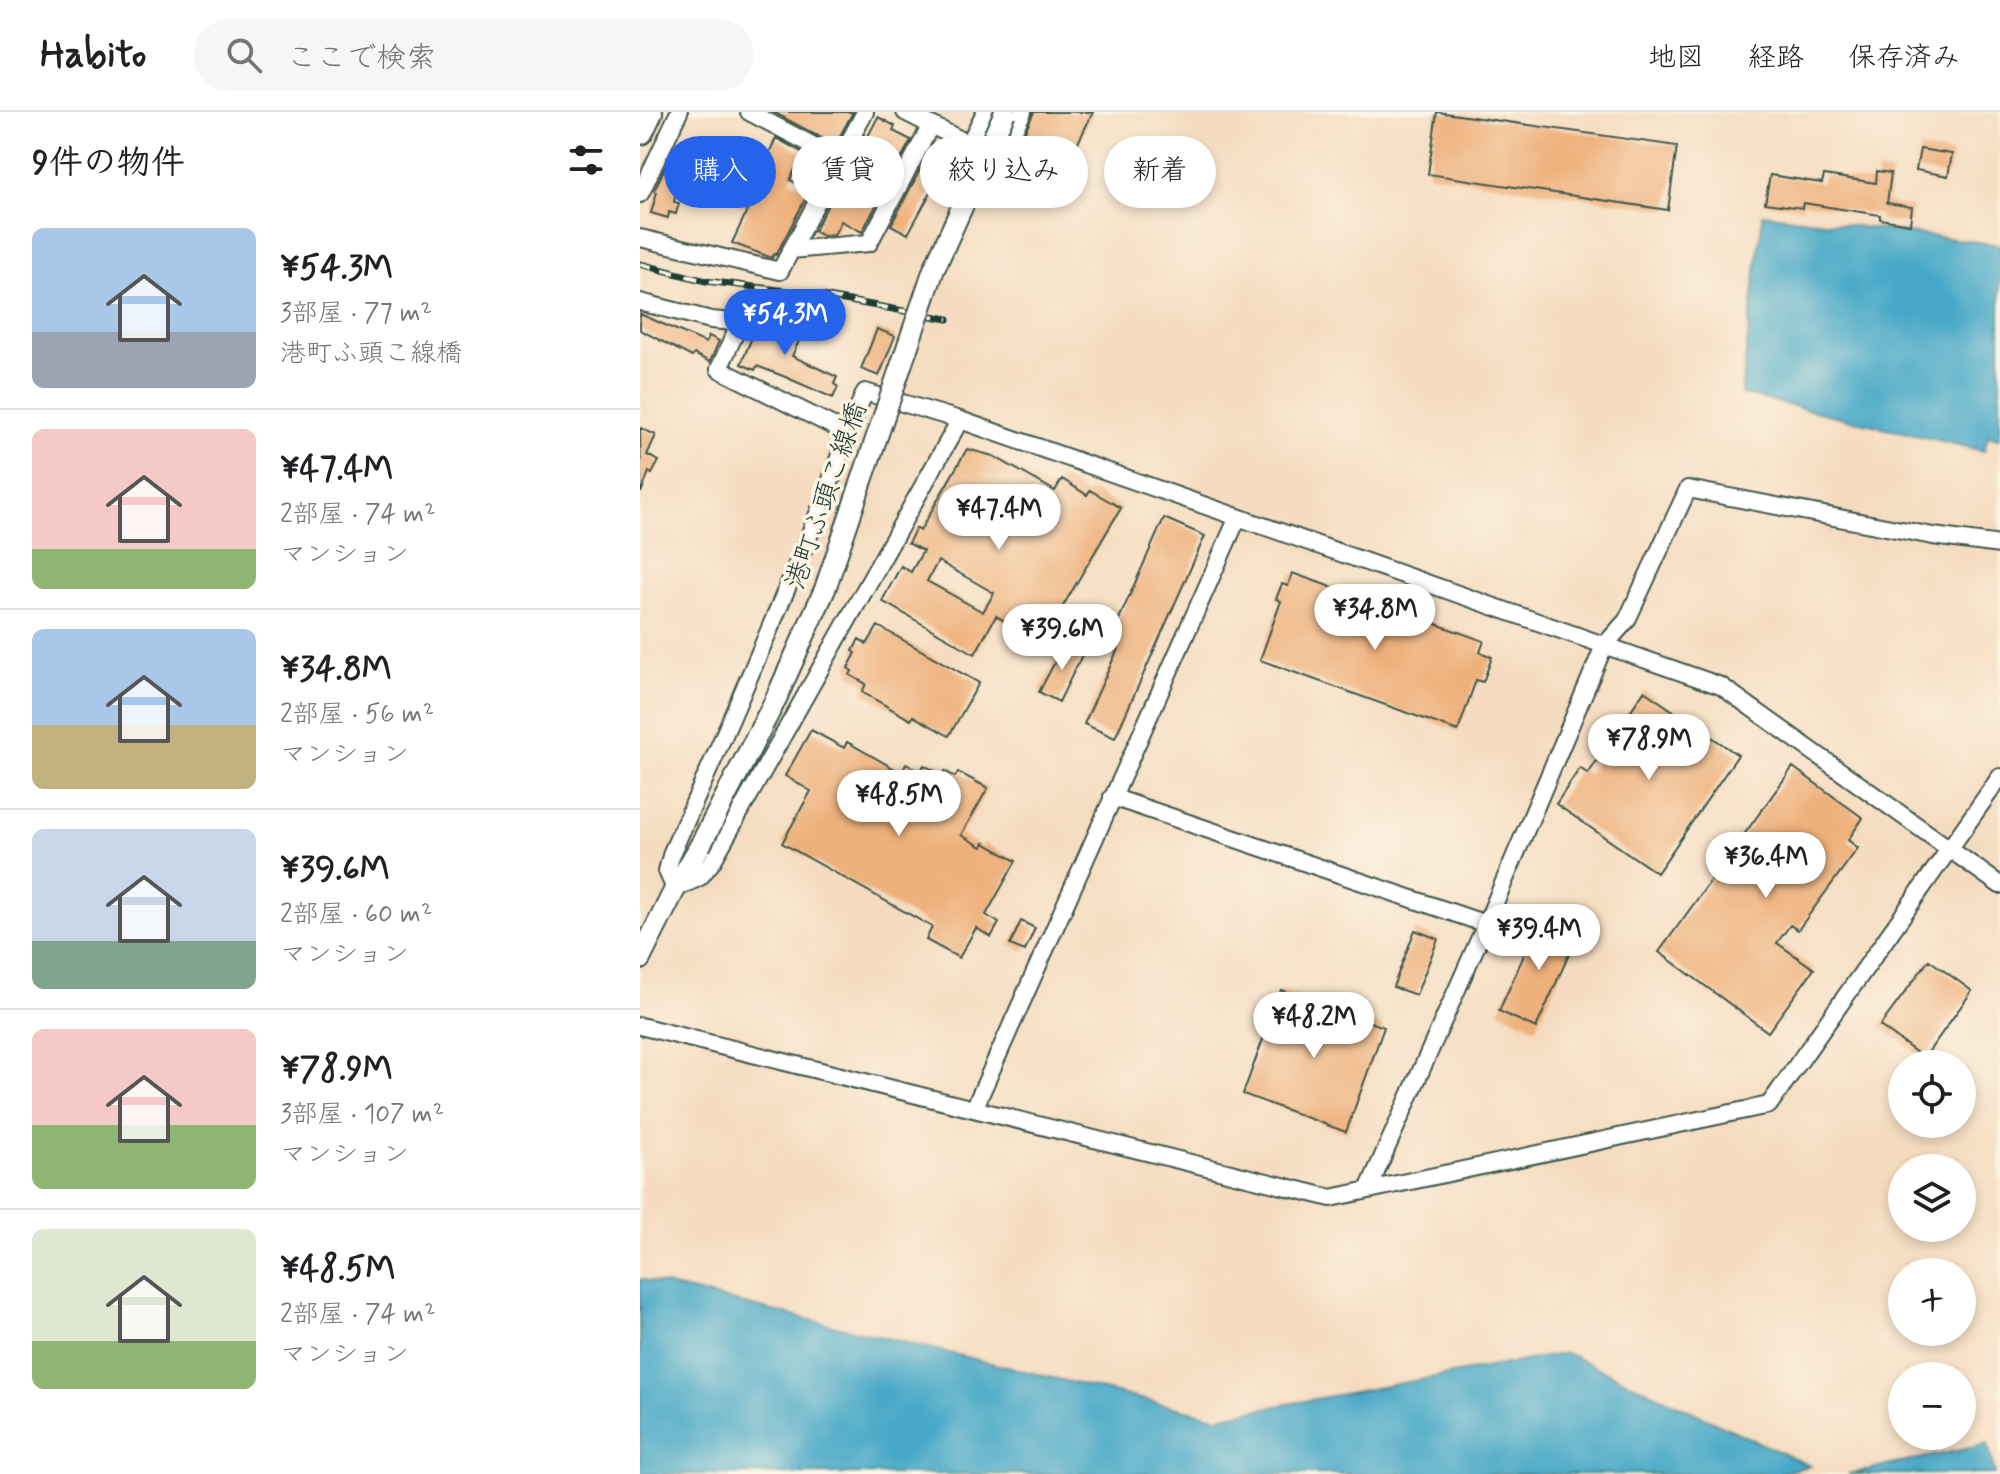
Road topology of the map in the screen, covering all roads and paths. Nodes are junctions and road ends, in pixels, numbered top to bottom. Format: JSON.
{"nodes":[{"id":1,"x":649,"y":112,"type":"edge"},
{"id":2,"x":679,"y":112,"type":"edge"},
{"id":3,"x":749,"y":112,"type":"edge"},
{"id":4,"x":865,"y":112,"type":"edge"},
{"id":5,"x":905,"y":112,"type":"edge"},
{"id":6,"x":985,"y":112,"type":"edge"},
{"id":7,"x":1005,"y":112,"type":"edge"},
{"id":8,"x":1023,"y":112,"type":"edge"},
{"id":9,"x":931,"y":125,"type":"junction"},
{"id":10,"x":640,"y":131,"type":"edge"},
{"id":11,"x":795,"y":136,"type":"edge"},
{"id":12,"x":853,"y":136,"type":"edge"},
{"id":13,"x":953,"y":136,"type":"edge"},
{"id":14,"x":973,"y":136,"type":"edge"},
{"id":15,"x":1011,"y":136,"type":"edge"},
{"id":16,"x":640,"y":194,"type":"edge"},
{"id":17,"x":814,"y":208,"type":"edge"},
{"id":18,"x":640,"y":238,"type":"edge"},
{"id":19,"x":791,"y":250,"type":"junction"},
{"id":20,"x":640,"y":302,"type":"edge"},
{"id":21,"x":960,"y":420,"type":"junction"},
{"id":22,"x":847,"y":433,"type":"junction"},
{"id":23,"x":1238,"y":517,"type":"junction"},
{"id":24,"x":2000,"y":545,"type":"edge"},
{"id":25,"x":1604,"y":646,"type":"junction"},
{"id":26,"x":2000,"y":777,"type":"edge"},
{"id":27,"x":1112,"y":797,"type":"junction"},
{"id":28,"x":1948,"y":849,"type":"junction"},
{"id":29,"x":2000,"y":885,"type":"edge"},
{"id":30,"x":675,"y":889,"type":"junction"},
{"id":31,"x":1486,"y":924,"type":"junction"},
{"id":32,"x":640,"y":959,"type":"edge"},
{"id":33,"x":640,"y":1026,"type":"edge"},
{"id":34,"x":974,"y":1109,"type":"junction"},
{"id":35,"x":1368,"y":1190,"type":"junction"}],
"edges":[{"from":1,"to":10,"type":"highway"},
{"from":2,"to":16,"type":"street"},
{"from":3,"to":11,"type":"street"},
{"from":4,"to":12,"type":"street"},
{"from":5,"to":9,"type":"street"},
{"from":6,"to":14,"type":"street"},
{"from":7,"to":30,"type":"street","name":"港町ふ頭こ線橋","bridge":true},
{"from":8,"to":15,"type":"street"},
{"from":9,"to":13,"type":"street"},
{"from":9,"to":19,"type":"street"},
{"from":17,"to":19,"type":"street"},
{"from":18,"to":19,"type":"street"},
{"from":20,"to":22,"type":"street"},
{"from":21,"to":22,"type":"street"},
{"from":21,"to":23,"type":"street"},
{"from":21,"to":30,"type":"street"},
{"from":22,"to":30,"type":"street"},
{"from":23,"to":25,"type":"street"},
{"from":23,"to":27,"type":"street"},
{"from":24,"to":25,"type":"street"},
{"from":25,"to":28,"type":"street"},
{"from":25,"to":31,"type":"street"},
{"from":26,"to":28,"type":"street"},
{"from":27,"to":31,"type":"street"},
{"from":27,"to":34,"type":"street"},
{"from":28,"to":29,"type":"street"},
{"from":28,"to":35,"type":"street"},
{"from":30,"to":32,"type":"street","name":"港町ふ頭こ線橋"},
{"from":31,"to":35,"type":"street"},
{"from":33,"to":34,"type":"street"},
{"from":34,"to":35,"type":"street"}]}
